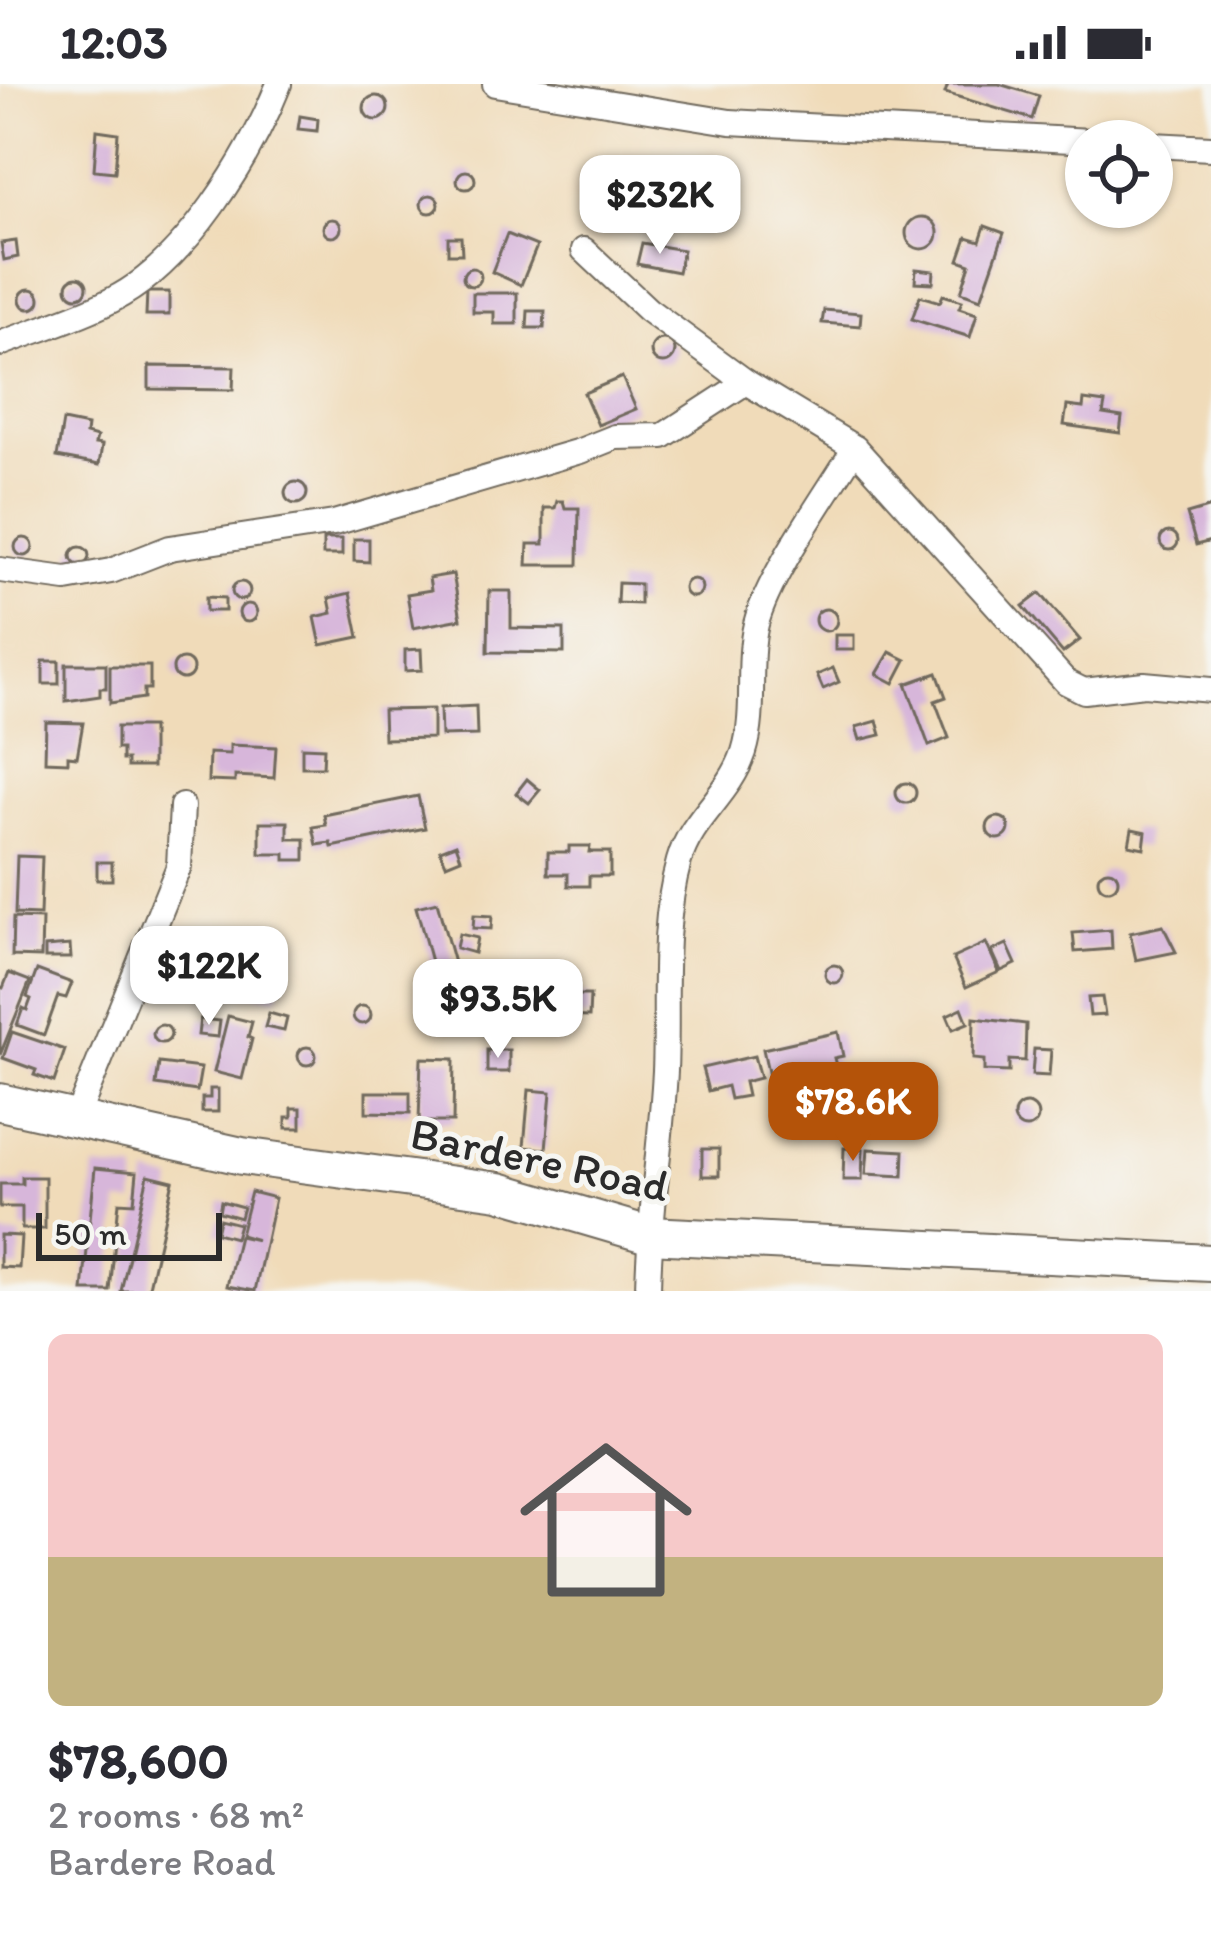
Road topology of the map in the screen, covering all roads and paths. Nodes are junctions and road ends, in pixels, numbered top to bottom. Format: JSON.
{"nodes":[{"id":1,"x":279,"y":84,"type":"edge"},
{"id":2,"x":495,"y":84,"type":"edge"},
{"id":3,"x":1065,"y":140,"type":"edge"},
{"id":4,"x":1173,"y":146,"type":"edge"},
{"id":5,"x":1211,"y":148,"type":"edge"},
{"id":6,"x":584,"y":250,"type":"dead end"},
{"id":7,"x":0,"y":344,"type":"edge"},
{"id":8,"x":746,"y":382,"type":"junction"},
{"id":9,"x":855,"y":448,"type":"junction"},
{"id":10,"x":0,"y":570,"type":"edge"},
{"id":11,"x":1211,"y":690,"type":"edge"},
{"id":12,"x":182,"y":806,"type":"dead end"},
{"id":13,"x":0,"y":1102,"type":"edge"},
{"id":14,"x":76,"y":1120,"type":"junction"},
{"id":15,"x":649,"y":1235,"type":"junction"},
{"id":16,"x":1211,"y":1263,"type":"edge"},
{"id":17,"x":648,"y":1291,"type":"edge"}],
"edges":[{"from":1,"to":7,"type":"street"},
{"from":2,"to":3,"type":"street"},
{"from":4,"to":5,"type":"street"},
{"from":6,"to":8,"type":"street"},
{"from":8,"to":9,"type":"street"},
{"from":8,"to":10,"type":"street"},
{"from":9,"to":11,"type":"street"},
{"from":9,"to":15,"type":"street"},
{"from":12,"to":14,"type":"street"},
{"from":13,"to":14,"type":"street","name":"Bardere Road"},
{"from":14,"to":15,"type":"street","name":"Bardere Road"},
{"from":15,"to":16,"type":"street","name":"Bardere Road"},
{"from":15,"to":17,"type":"street"}]}
